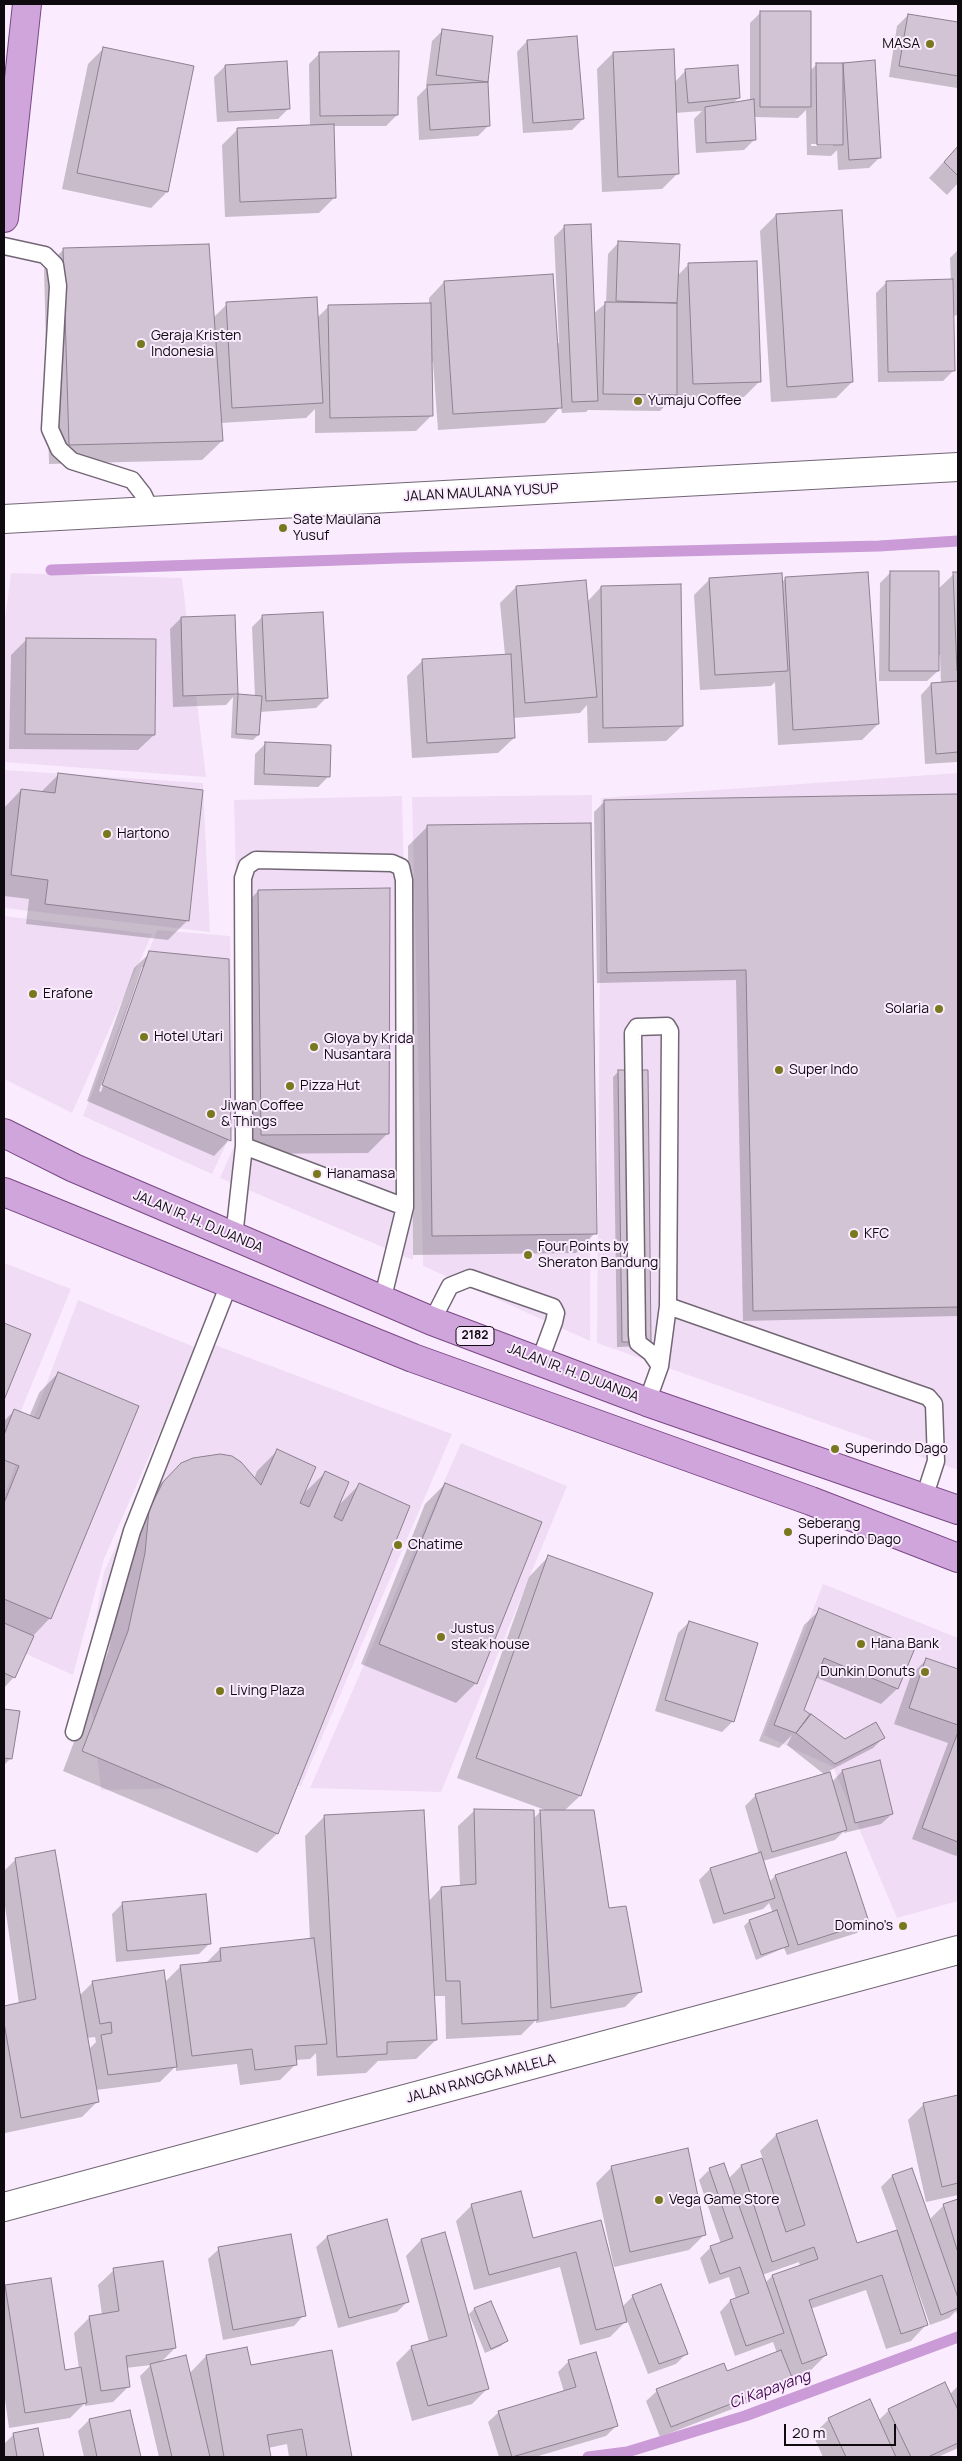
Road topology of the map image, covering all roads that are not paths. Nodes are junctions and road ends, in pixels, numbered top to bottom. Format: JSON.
{"nodes":[{"id":1,"x":27,"y":4,"type":"edge"},
{"id":2,"x":4,"y":218,"type":"edge"},
{"id":3,"x":4,"y":246,"type":"edge"},
{"id":4,"x":958,"y":467,"type":"edge"},
{"id":5,"x":151,"y":511,"type":"junction"},
{"id":6,"x":4,"y":519,"type":"edge"},
{"id":7,"x":4,"y":1133,"type":"edge"},
{"id":8,"x":244,"y":1146,"type":"junction"},
{"id":9,"x":4,"y":1192,"type":"edge"},
{"id":10,"x":405,"y":1207,"type":"junction"},
{"id":11,"x":234,"y":1238,"type":"junction"},
{"id":12,"x":229,"y":1284,"type":"junction"},
{"id":13,"x":382,"y":1301,"type":"junction"},
{"id":14,"x":668,"y":1306,"type":"junction"},
{"id":15,"x":432,"y":1321,"type":"junction"},
{"id":16,"x":540,"y":1360,"type":"junction"},
{"id":17,"x":660,"y":1366,"type":"junction"},
{"id":18,"x":647,"y":1402,"type":"junction"},
{"id":19,"x":924,"y":1498,"type":"junction"},
{"id":20,"x":958,"y":1510,"type":"edge"},
{"id":21,"x":958,"y":1558,"type":"edge"},
{"id":22,"x":74,"y":1732,"type":"dead end"},
{"id":23,"x":958,"y":1950,"type":"edge"},
{"id":24,"x":4,"y":2207,"type":"edge"}],
"edges":[{"from":1,"to":2,"type":"main road"},
{"from":3,"to":5,"type":"lane"},
{"from":4,"to":5,"type":"street","name":"JALAN MAULANA YUSUP"},
{"from":5,"to":6,"type":"street","name":"JALAN MAULANA YUSUP"},
{"from":7,"to":11,"type":"main road","name":"JALAN IR. H. DJUANDA","number":"2182"},
{"from":8,"to":10,"type":"lane"},
{"from":8,"to":10,"type":"lane"},
{"from":8,"to":11,"type":"lane"},
{"from":9,"to":12,"type":"main road"},
{"from":10,"to":13,"type":"lane"},
{"from":11,"to":13,"type":"main road","name":"JALAN IR. H. DJUANDA","number":"2182"},
{"from":12,"to":21,"type":"main road"},
{"from":12,"to":22,"type":"lane"},
{"from":13,"to":15,"type":"main road","name":"JALAN IR. H. DJUANDA","number":"2182"},
{"from":14,"to":17,"type":"lane"},
{"from":14,"to":17,"type":"lane"},
{"from":14,"to":19,"type":"lane"},
{"from":15,"to":16,"type":"main road","name":"JALAN IR. H. DJUANDA","number":"2182"},
{"from":15,"to":16,"type":"lane"},
{"from":16,"to":18,"type":"main road","name":"JALAN IR. H. DJUANDA","number":"2182"},
{"from":17,"to":18,"type":"lane"},
{"from":18,"to":19,"type":"main road","name":"JALAN IR. H. DJUANDA","number":"2182"},
{"from":19,"to":20,"type":"main road","name":"JALAN IR. H. DJUANDA","number":"2182"},
{"from":23,"to":24,"type":"street","name":"JALAN RANGGA MALELA"}]}
